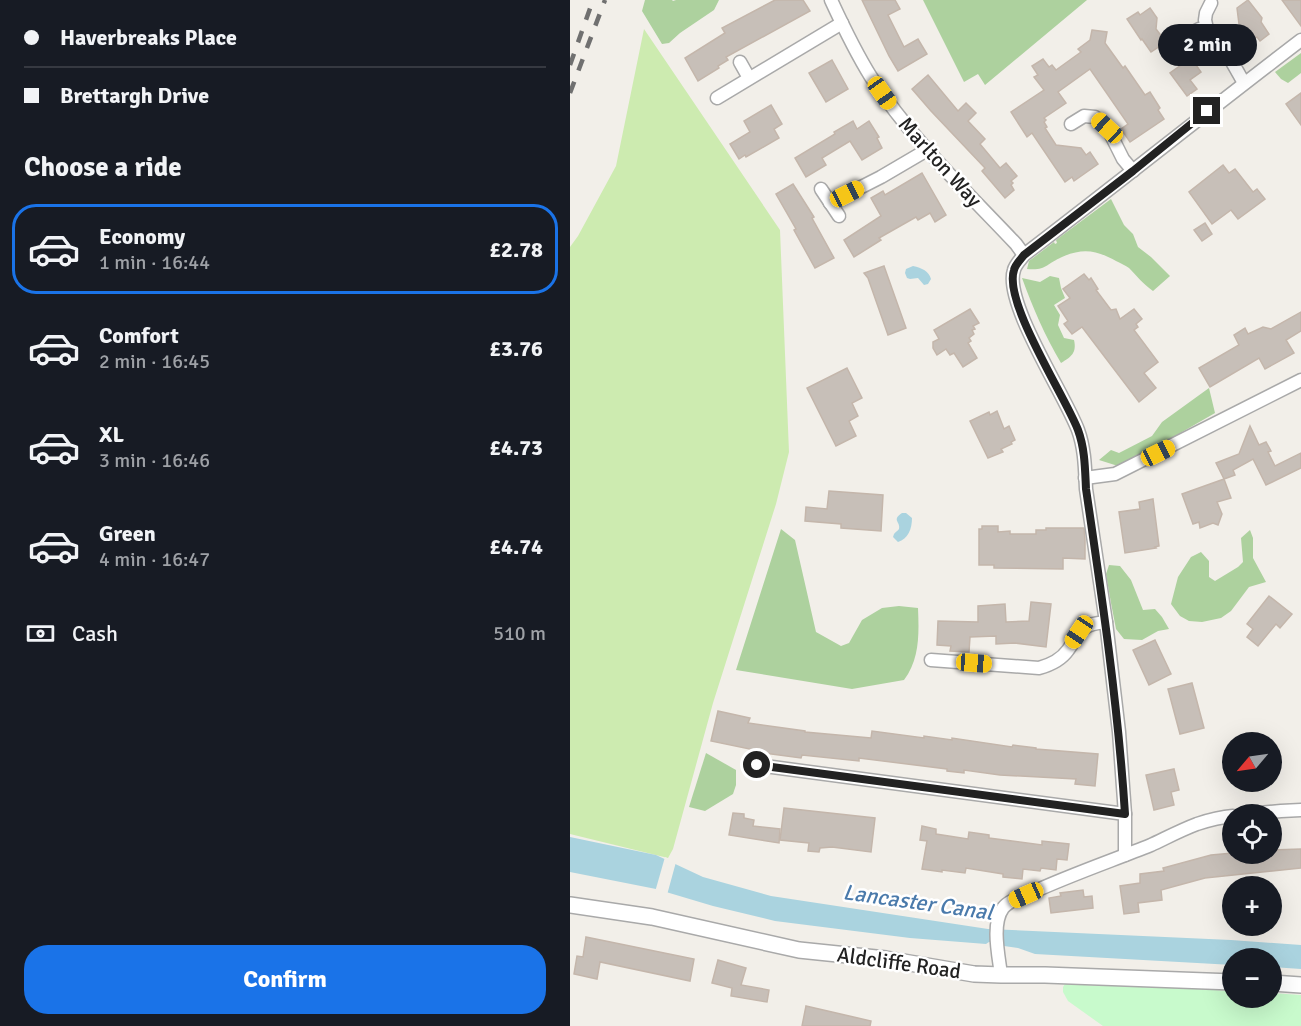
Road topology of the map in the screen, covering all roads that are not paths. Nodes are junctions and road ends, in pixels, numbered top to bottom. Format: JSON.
{"nodes":[{"id":1,"x":831,"y":0,"type":"edge"},
{"id":2,"x":1211,"y":3,"type":"dead end"},
{"id":3,"x":842,"y":23,"type":"junction"},
{"id":4,"x":1207,"y":29,"type":"junction"},
{"id":5,"x":1186,"y":36,"type":"dead end"},
{"id":6,"x":1301,"y":40,"type":"edge"},
{"id":7,"x":740,"y":62,"type":"dead end"},
{"id":8,"x":749,"y":78,"type":"junction"},
{"id":9,"x":1244,"y":83,"type":"junction"},
{"id":10,"x":717,"y":98,"type":"dead end"},
{"id":11,"x":1071,"y":124,"type":"dead end"},
{"id":12,"x":927,"y":150,"type":"junction"},
{"id":13,"x":1133,"y":171,"type":"junction"},
{"id":14,"x":822,"y":189,"type":"dead end"},
{"id":15,"x":830,"y":203,"type":"junction"},
{"id":16,"x":839,"y":216,"type":"dead end"},
{"id":17,"x":1024,"y":255,"type":"junction"},
{"id":18,"x":1301,"y":380,"type":"edge"},
{"id":19,"x":1085,"y":478,"type":"junction"},
{"id":20,"x":1106,"y":622,"type":"junction"},
{"id":21,"x":931,"y":660,"type":"dead end"},
{"id":22,"x":757,"y":765,"type":"dead end"},
{"id":23,"x":1301,"y":810,"type":"edge"},
{"id":24,"x":1282,"y":811,"type":"edge"},
{"id":25,"x":1125,"y":814,"type":"junction"},
{"id":26,"x":1222,"y":817,"type":"edge"},
{"id":27,"x":1125,"y":855,"type":"junction"},
{"id":28,"x":570,"y":904,"type":"edge"},
{"id":29,"x":1001,"y":975,"type":"junction"},
{"id":30,"x":1222,"y":982,"type":"edge"},
{"id":31,"x":1282,"y":984,"type":"edge"},
{"id":32,"x":1301,"y":985,"type":"edge"}],
"edges":[{"from":1,"to":3,"type":"street","name":"Marlton Way"},
{"from":2,"to":4,"type":"street"},
{"from":3,"to":8,"type":"street"},
{"from":3,"to":12,"type":"street","name":"Marlton Way"},
{"from":4,"to":5,"type":"street"},
{"from":4,"to":9,"type":"street"},
{"from":6,"to":9,"type":"street"},
{"from":7,"to":8,"type":"street"},
{"from":8,"to":10,"type":"street"},
{"from":9,"to":13,"type":"street"},
{"from":11,"to":13,"type":"street"},
{"from":12,"to":15,"type":"street"},
{"from":12,"to":17,"type":"street","name":"Marlton Way"},
{"from":13,"to":17,"type":"street"},
{"from":14,"to":15,"type":"street"},
{"from":15,"to":16,"type":"street"},
{"from":17,"to":19,"type":"street"},
{"from":18,"to":19,"type":"street"},
{"from":19,"to":20,"type":"street"},
{"from":20,"to":21,"type":"street"},
{"from":20,"to":25,"type":"street"},
{"from":22,"to":25,"type":"street"},
{"from":23,"to":24,"type":"street"},
{"from":25,"to":27,"type":"street"},
{"from":26,"to":27,"type":"street"},
{"from":27,"to":29,"type":"street"},
{"from":28,"to":29,"type":"street","name":"Aldcliffe Road"},
{"from":29,"to":30,"type":"street","name":"Aldcliffe Road"},
{"from":31,"to":32,"type":"street"}]}
